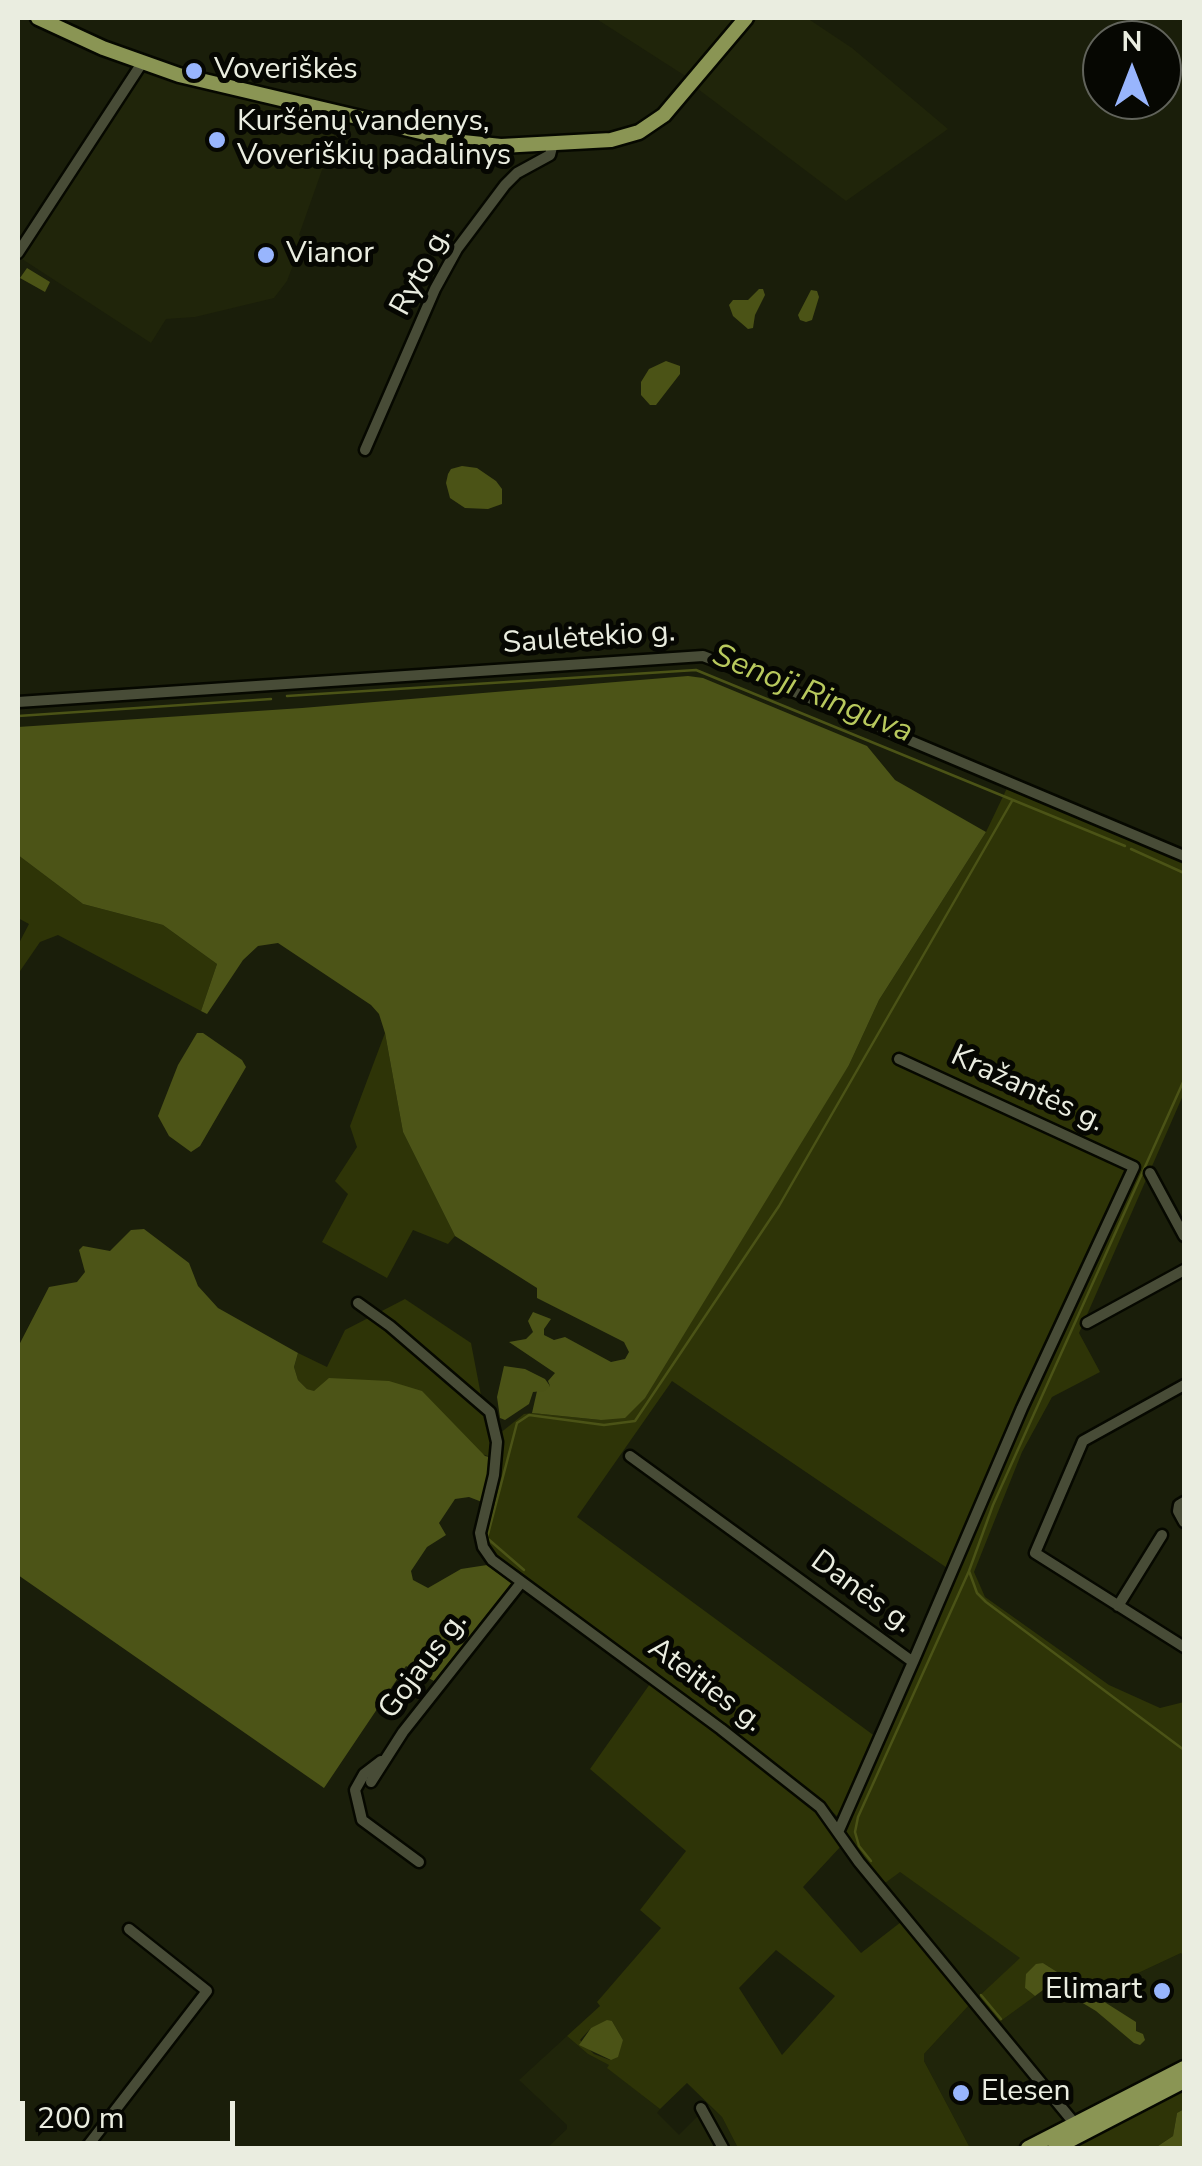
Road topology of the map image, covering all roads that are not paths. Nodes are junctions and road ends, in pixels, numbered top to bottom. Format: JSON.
{"nodes":[{"id":1,"x":38,"y":18,"type":"edge"},
{"id":2,"x":746,"y":18,"type":"edge"},
{"id":3,"x":142,"y":63,"type":"junction"},
{"id":4,"x":553,"y":143,"type":"junction"},
{"id":5,"x":18,"y":252,"type":"edge"},
{"id":6,"x":366,"y":450,"type":"dead end"},
{"id":7,"x":18,"y":702,"type":"edge"},
{"id":8,"x":1184,"y":856,"type":"edge"},
{"id":9,"x":899,"y":1060,"type":"dead end"},
{"id":10,"x":1150,"y":1173,"type":"dead end"},
{"id":11,"x":1184,"y":1236,"type":"edge"},
{"id":12,"x":1184,"y":1270,"type":"edge"},
{"id":13,"x":358,"y":1304,"type":"dead end"},
{"id":14,"x":1087,"y":1323,"type":"dead end"},
{"id":15,"x":1184,"y":1385,"type":"edge"},
{"id":16,"x":630,"y":1456,"type":"dead end"},
{"id":17,"x":1184,"y":1502,"type":"edge"},
{"id":18,"x":1184,"y":1522,"type":"edge"},
{"id":19,"x":1162,"y":1535,"type":"dead end"},
{"id":20,"x":520,"y":1584,"type":"junction"},
{"id":21,"x":1118,"y":1606,"type":"junction"},
{"id":22,"x":1184,"y":1646,"type":"edge"},
{"id":23,"x":914,"y":1662,"type":"junction"},
{"id":24,"x":387,"y":1758,"type":"junction"},
{"id":25,"x":370,"y":1782,"type":"dead end"},
{"id":26,"x":839,"y":1830,"type":"junction"},
{"id":27,"x":419,"y":1862,"type":"dead end"},
{"id":28,"x":129,"y":1929,"type":"dead end"},
{"id":29,"x":1184,"y":2068,"type":"edge"},
{"id":30,"x":1184,"y":2081,"type":"edge"},
{"id":31,"x":701,"y":2108,"type":"dead end"},
{"id":32,"x":1078,"y":2130,"type":"junction"},
{"id":33,"x":86,"y":2148,"type":"edge"},
{"id":34,"x":723,"y":2148,"type":"edge"},
{"id":35,"x":1028,"y":2148,"type":"edge"},
{"id":36,"x":1055,"y":2148,"type":"edge"}],
"edges":[{"from":1,"to":3,"type":"main road"},
{"from":2,"to":4,"type":"main road"},
{"from":3,"to":4,"type":"main road"},
{"from":3,"to":5,"type":"street"},
{"from":4,"to":6,"type":"street","name":"Ryto g."},
{"from":7,"to":8,"type":"street","name":"Saulėtekio g."},
{"from":9,"to":23,"type":"street","name":"Kražantės g."},
{"from":10,"to":11,"type":"street"},
{"from":12,"to":14,"type":"street"},
{"from":13,"to":20,"type":"street","name":"Ateities g."},
{"from":15,"to":21,"type":"street"},
{"from":16,"to":23,"type":"street","name":"Danės g."},
{"from":17,"to":18,"type":"street"},
{"from":19,"to":21,"type":"street"},
{"from":20,"to":24,"type":"street","name":"Gojaus g."},
{"from":20,"to":26,"type":"street","name":"Ateities g."},
{"from":21,"to":22,"type":"street"},
{"from":23,"to":26,"type":"street","name":"Danės g."},
{"from":24,"to":25,"type":"street","name":"Gojaus g."},
{"from":24,"to":27,"type":"street"},
{"from":26,"to":32,"type":"street","name":"Ateities g."},
{"from":28,"to":33,"type":"street"},
{"from":29,"to":32,"type":"main road"},
{"from":30,"to":32,"type":"main road"},
{"from":31,"to":34,"type":"street"},
{"from":32,"to":35,"type":"main road"},
{"from":32,"to":36,"type":"main road"}]}
